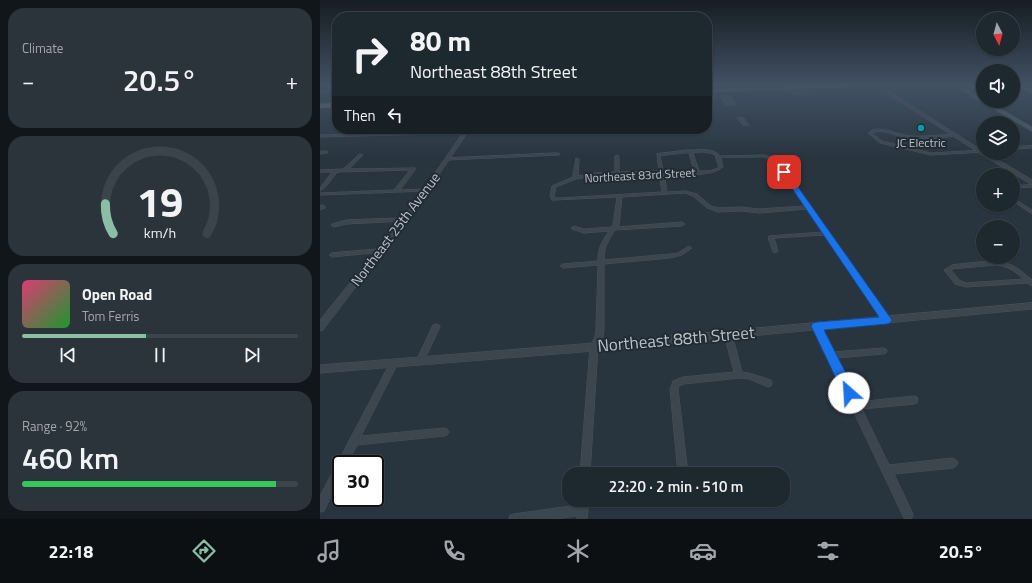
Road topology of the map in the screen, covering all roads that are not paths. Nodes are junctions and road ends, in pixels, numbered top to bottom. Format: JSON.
{"nodes":[{"id":1,"x":914,"y":109,"type":"edge"},
{"id":2,"x":997,"y":109,"type":"edge"},
{"id":3,"x":1032,"y":129,"type":"edge"},
{"id":4,"x":395,"y":134,"type":"edge"},
{"id":5,"x":464,"y":134,"type":"edge"},
{"id":6,"x":954,"y":135,"type":"junction"},
{"id":7,"x":320,"y":136,"type":"edge"},
{"id":8,"x":1032,"y":147,"type":"edge"},
{"id":9,"x":976,"y":148,"type":"edge"},
{"id":10,"x":1020,"y":148,"type":"edge"},
{"id":11,"x":326,"y":152,"type":"dead end"},
{"id":12,"x":690,"y":152,"type":"junction"},
{"id":13,"x":976,"y":152,"type":"edge"},
{"id":14,"x":320,"y":153,"type":"edge"},
{"id":15,"x":558,"y":154,"type":"dead end"},
{"id":16,"x":361,"y":155,"type":"dead end"},
{"id":17,"x":617,"y":156,"type":"dead end"},
{"id":18,"x":719,"y":157,"type":"junction"},
{"id":19,"x":447,"y":159,"type":"junction"},
{"id":20,"x":577,"y":159,"type":"dead end"},
{"id":21,"x":994,"y":160,"type":"edge"},
{"id":22,"x":320,"y":171,"type":"edge"},
{"id":23,"x":336,"y":171,"type":"junction"},
{"id":24,"x":344,"y":171,"type":"junction"},
{"id":25,"x":660,"y":172,"type":"junction"},
{"id":26,"x":697,"y":172,"type":"junction"},
{"id":27,"x":617,"y":174,"type":"junction"},
{"id":28,"x":576,"y":178,"type":"junction"},
{"id":29,"x":1032,"y":185,"type":"edge"},
{"id":30,"x":1020,"y":186,"type":"edge"},
{"id":31,"x":320,"y":190,"type":"edge"},
{"id":32,"x":427,"y":190,"type":"junction"},
{"id":33,"x":396,"y":191,"type":"junction"},
{"id":34,"x":664,"y":193,"type":"junction"},
{"id":35,"x":320,"y":194,"type":"edge"},
{"id":36,"x":620,"y":196,"type":"junction"},
{"id":37,"x":1020,"y":204,"type":"edge"},
{"id":38,"x":809,"y":207,"type":"junction"},
{"id":39,"x":1032,"y":212,"type":"edge"},
{"id":40,"x":404,"y":220,"type":"junction"},
{"id":41,"x":682,"y":224,"type":"dead end"},
{"id":42,"x":334,"y":225,"type":"dead end"},
{"id":43,"x":574,"y":228,"type":"dead end"},
{"id":44,"x":614,"y":229,"type":"junction"},
{"id":45,"x":827,"y":233,"type":"junction"},
{"id":46,"x":689,"y":248,"type":"dead end"},
{"id":47,"x":380,"y":251,"type":"junction"},
{"id":48,"x":775,"y":251,"type":"dead end"},
{"id":49,"x":332,"y":255,"type":"dead end"},
{"id":50,"x":600,"y":261,"type":"junction"},
{"id":51,"x":563,"y":266,"type":"dead end"},
{"id":52,"x":1030,"y":282,"type":"edge"},
{"id":53,"x":1032,"y":306,"type":"edge"},
{"id":54,"x":887,"y":320,"type":"junction"},
{"id":55,"x":817,"y":326,"type":"junction"},
{"id":56,"x":320,"y":327,"type":"edge"},
{"id":57,"x":436,"y":327,"type":"dead end"},
{"id":58,"x":728,"y":334,"type":"junction"},
{"id":59,"x":594,"y":347,"type":"junction"},
{"id":60,"x":883,"y":351,"type":"dead end"},
{"id":61,"x":831,"y":355,"type":"junction"},
{"id":62,"x":420,"y":361,"type":"junction"},
{"id":63,"x":394,"y":363,"type":"junction"},
{"id":64,"x":320,"y":369,"type":"edge"},
{"id":65,"x":738,"y":375,"type":"junction"},
{"id":66,"x":768,"y":383,"type":"dead end"},
{"id":67,"x":914,"y":400,"type":"dead end"},
{"id":68,"x":856,"y":406,"type":"junction"},
{"id":69,"x":444,"y":432,"type":"dead end"},
{"id":70,"x":354,"y":441,"type":"junction"},
{"id":71,"x":347,"y":455,"type":"edge"},
{"id":72,"x":953,"y":464,"type":"dead end"},
{"id":73,"x":586,"y":467,"type":"edge"},
{"id":74,"x":682,"y":467,"type":"edge"},
{"id":75,"x":887,"y":470,"type":"junction"},
{"id":76,"x":332,"y":484,"type":"edge"},
{"id":77,"x":320,"y":507,"type":"edge"},
{"id":78,"x":583,"y":510,"type":"edge"},
{"id":79,"x":908,"y":514,"type":"dead end"},
{"id":80,"x":514,"y":519,"type":"edge"}],
"edges":[{"from":1,"to":6,"type":"street"},
{"from":2,"to":3,"type":"main road"},
{"from":4,"to":7,"type":"street"},
{"from":5,"to":19,"type":"street","name":"Northeast 25th Avenue"},
{"from":6,"to":9,"type":"street"},
{"from":6,"to":13,"type":"street"},
{"from":8,"to":10,"type":"street"},
{"from":11,"to":14,"type":"street"},
{"from":12,"to":18,"type":"street"},
{"from":12,"to":25,"type":"street"},
{"from":12,"to":26,"type":"street"},
{"from":15,"to":19,"type":"street"},
{"from":16,"to":24,"type":"street"},
{"from":17,"to":27,"type":"street"},
{"from":18,"to":26,"type":"street","name":"Northeast 83rd Street"},
{"from":18,"to":38,"type":"street"},
{"from":19,"to":32,"type":"street","name":"Northeast 25th Avenue"},
{"from":20,"to":28,"type":"street"},
{"from":21,"to":29,"type":"street"},
{"from":22,"to":23,"type":"street"},
{"from":23,"to":24,"type":"street"},
{"from":23,"to":31,"type":"street"},
{"from":24,"to":33,"type":"street"},
{"from":25,"to":26,"type":"street","name":"Northeast 83rd Street"},
{"from":25,"to":27,"type":"street","name":"Northeast 83rd Street"},
{"from":25,"to":34,"type":"street"},
{"from":27,"to":28,"type":"street","name":"Northeast 83rd Street"},
{"from":28,"to":36,"type":"street","name":"Northeast 83rd Street"},
{"from":29,"to":30,"type":"street"},
{"from":32,"to":33,"type":"street"},
{"from":32,"to":40,"type":"street","name":"Northeast 25th Avenue"},
{"from":33,"to":35,"type":"street"},
{"from":34,"to":36,"type":"street"},
{"from":34,"to":38,"type":"street"},
{"from":36,"to":44,"type":"street"},
{"from":37,"to":39,"type":"street"},
{"from":38,"to":45,"type":"street"},
{"from":40,"to":42,"type":"street"},
{"from":40,"to":47,"type":"street","name":"Northeast 25th Avenue"},
{"from":41,"to":44,"type":"street"},
{"from":43,"to":44,"type":"street"},
{"from":44,"to":50,"type":"street"},
{"from":45,"to":48,"type":"street"},
{"from":45,"to":54,"type":"street"},
{"from":46,"to":50,"type":"street"},
{"from":47,"to":49,"type":"street"},
{"from":47,"to":56,"type":"street","name":"Northeast 25th Avenue"},
{"from":50,"to":51,"type":"street"},
{"from":50,"to":59,"type":"street"},
{"from":52,"to":52,"type":"street"},
{"from":53,"to":54,"type":"street","name":"Northeast 88th Street"},
{"from":54,"to":55,"type":"street","name":"Northeast 88th Street"},
{"from":55,"to":58,"type":"street","name":"Northeast 88th Street"},
{"from":55,"to":61,"type":"street"},
{"from":57,"to":62,"type":"street"},
{"from":58,"to":59,"type":"street","name":"Northeast 88th Street"},
{"from":58,"to":65,"type":"street"},
{"from":59,"to":62,"type":"street","name":"Northeast 88th Street"},
{"from":59,"to":73,"type":"street"},
{"from":60,"to":61,"type":"street"},
{"from":61,"to":68,"type":"street"},
{"from":62,"to":63,"type":"street","name":"Northeast 88th Street"},
{"from":63,"to":64,"type":"street","name":"Northeast 88th Street"},
{"from":63,"to":70,"type":"street"},
{"from":65,"to":66,"type":"street"},
{"from":65,"to":74,"type":"street"},
{"from":67,"to":68,"type":"street"},
{"from":68,"to":75,"type":"street"},
{"from":69,"to":70,"type":"street"},
{"from":70,"to":71,"type":"street"},
{"from":72,"to":75,"type":"street"},
{"from":75,"to":79,"type":"street"},
{"from":76,"to":77,"type":"street"},
{"from":78,"to":80,"type":"street"}]}
